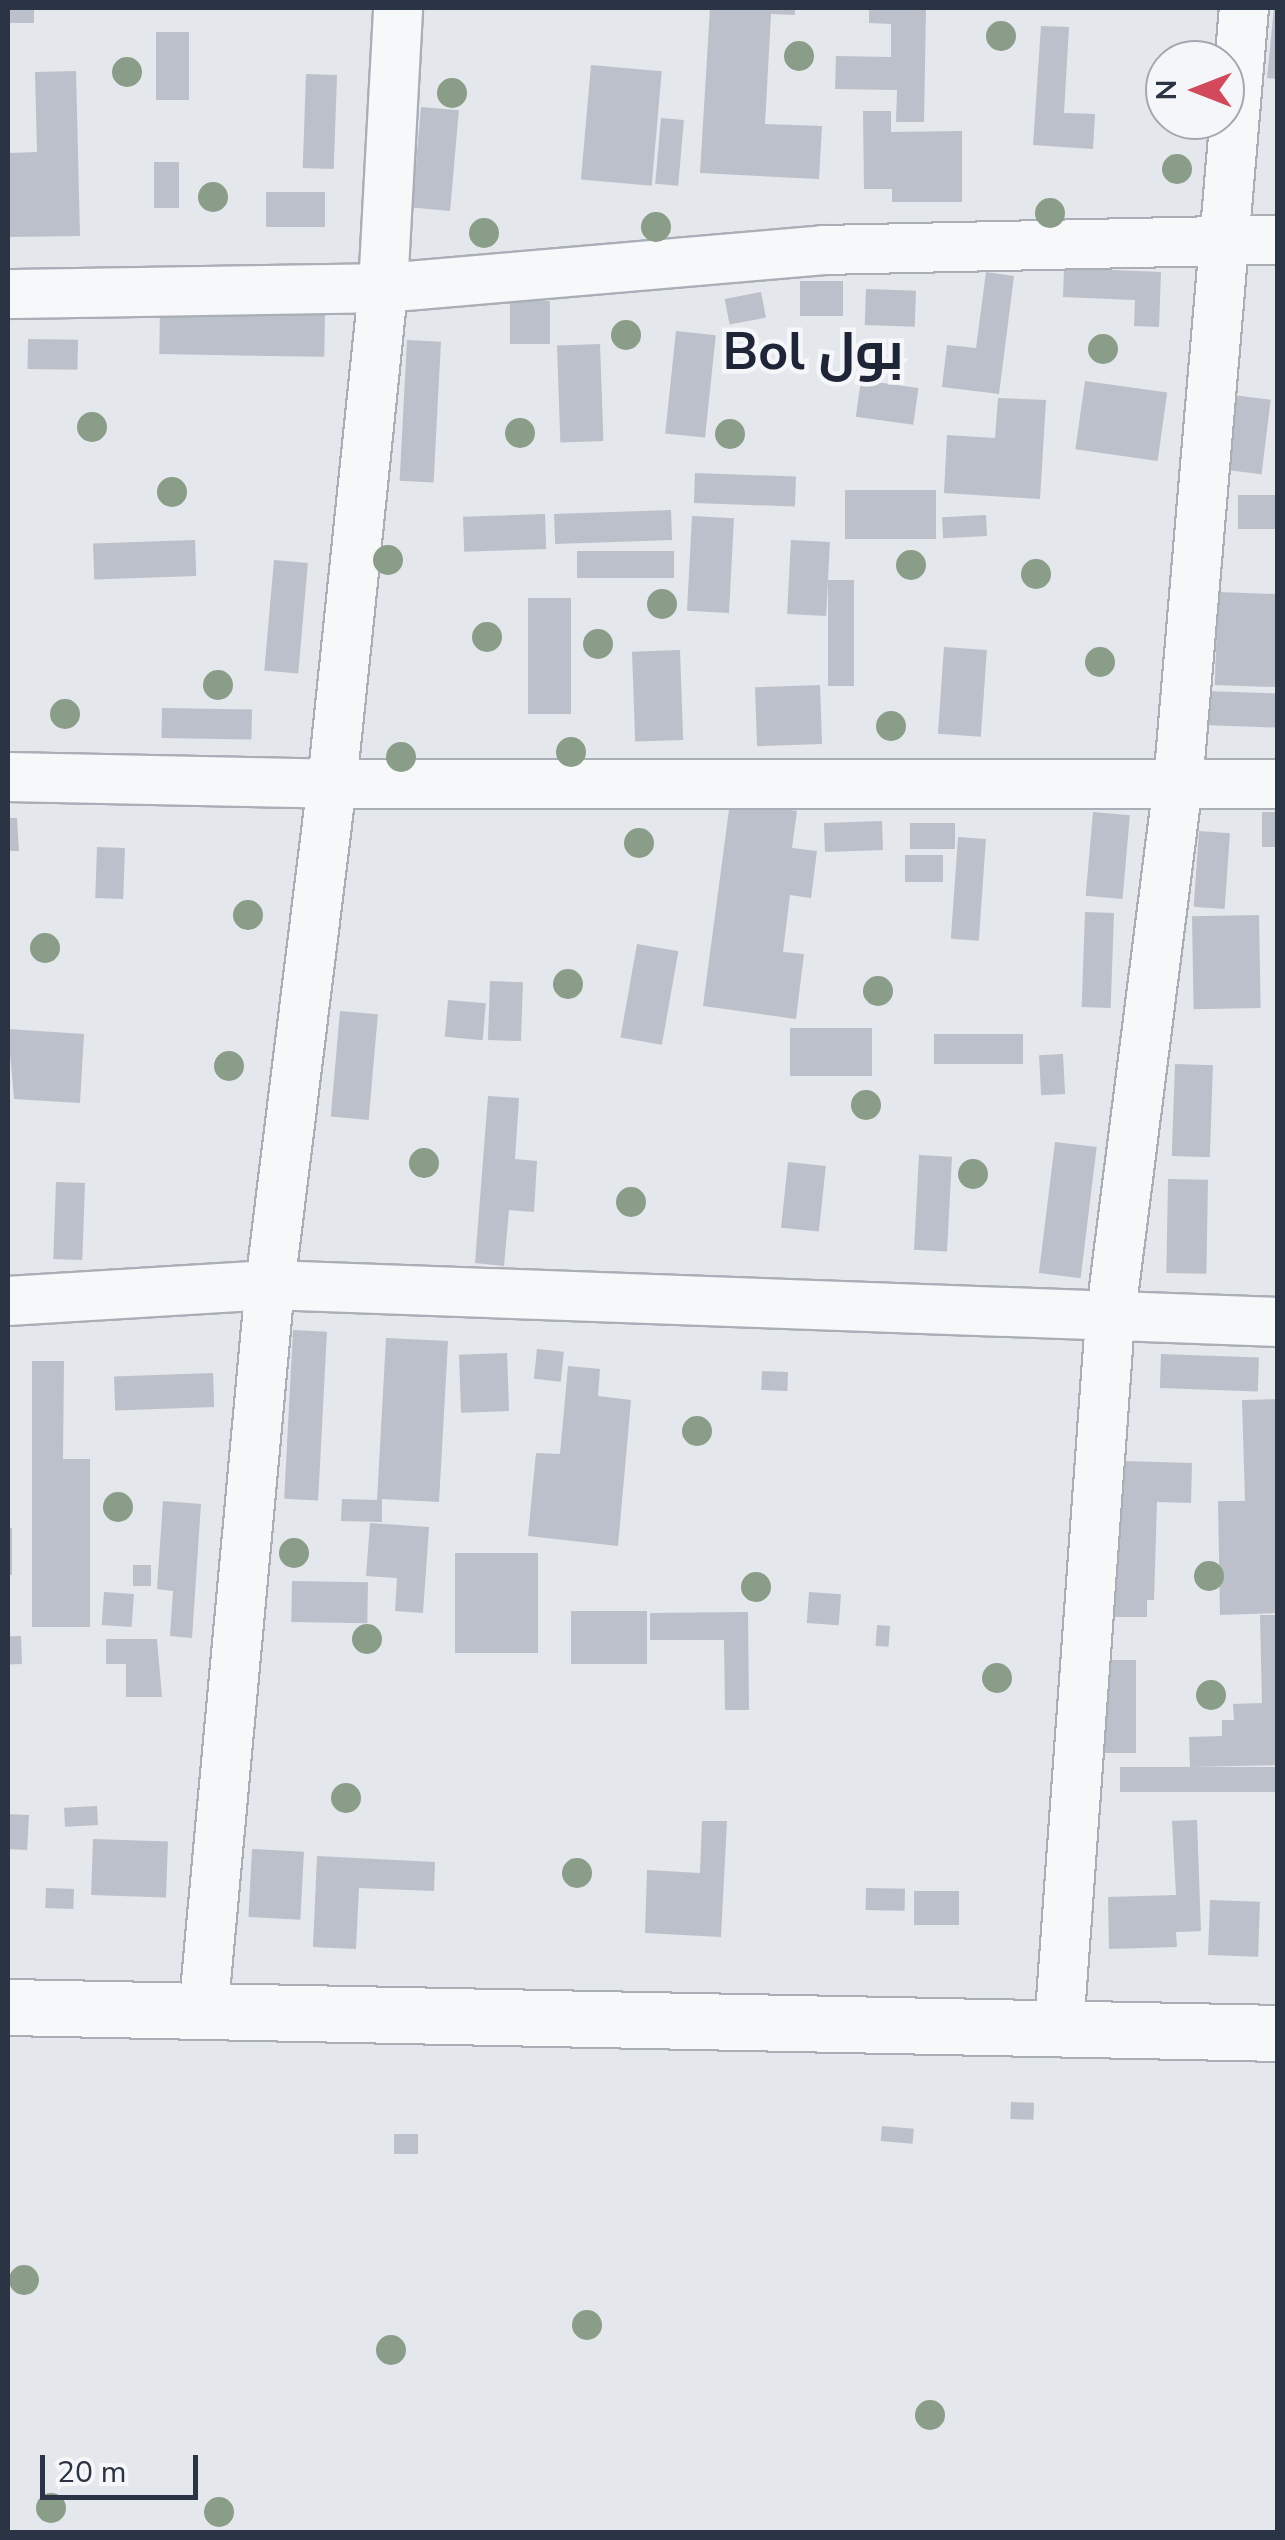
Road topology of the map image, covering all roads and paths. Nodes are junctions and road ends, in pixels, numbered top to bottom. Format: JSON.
{"nodes":[{"id":1,"x":398,"y":8,"type":"edge"},
{"id":2,"x":1244,"y":8,"type":"edge"},
{"id":3,"x":1278,"y":240,"type":"edge"},
{"id":4,"x":1228,"y":242,"type":"junction"},
{"id":5,"x":383,"y":288,"type":"junction"},
{"id":6,"x":8,"y":294,"type":"edge"},
{"id":7,"x":8,"y":777,"type":"edge"},
{"id":8,"x":332,"y":784,"type":"junction"},
{"id":9,"x":1178,"y":784,"type":"junction"},
{"id":10,"x":1278,"y":784,"type":"edge"},
{"id":11,"x":270,"y":1286,"type":"junction"},
{"id":12,"x":8,"y":1301,"type":"edge"},
{"id":13,"x":1110,"y":1320,"type":"junction"},
{"id":14,"x":1278,"y":1322,"type":"edge"},
{"id":15,"x":8,"y":2007,"type":"edge"},
{"id":16,"x":204,"y":2014,"type":"junction"},
{"id":17,"x":1059,"y":2028,"type":"junction"},
{"id":18,"x":1278,"y":2033,"type":"edge"}],
"edges":[{"from":1,"to":5,"type":"street"},
{"from":2,"to":4,"type":"street"},
{"from":3,"to":4,"type":"street"},
{"from":4,"to":5,"type":"street"},
{"from":4,"to":9,"type":"street"},
{"from":5,"to":6,"type":"street"},
{"from":5,"to":8,"type":"street"},
{"from":7,"to":8,"type":"street"},
{"from":8,"to":9,"type":"street"},
{"from":8,"to":11,"type":"street"},
{"from":9,"to":10,"type":"street"},
{"from":9,"to":13,"type":"street"},
{"from":11,"to":12,"type":"street"},
{"from":11,"to":13,"type":"street"},
{"from":11,"to":16,"type":"street"},
{"from":13,"to":14,"type":"street"},
{"from":13,"to":17,"type":"street"},
{"from":15,"to":16,"type":"street"},
{"from":16,"to":17,"type":"street"},
{"from":17,"to":18,"type":"street"}]}
